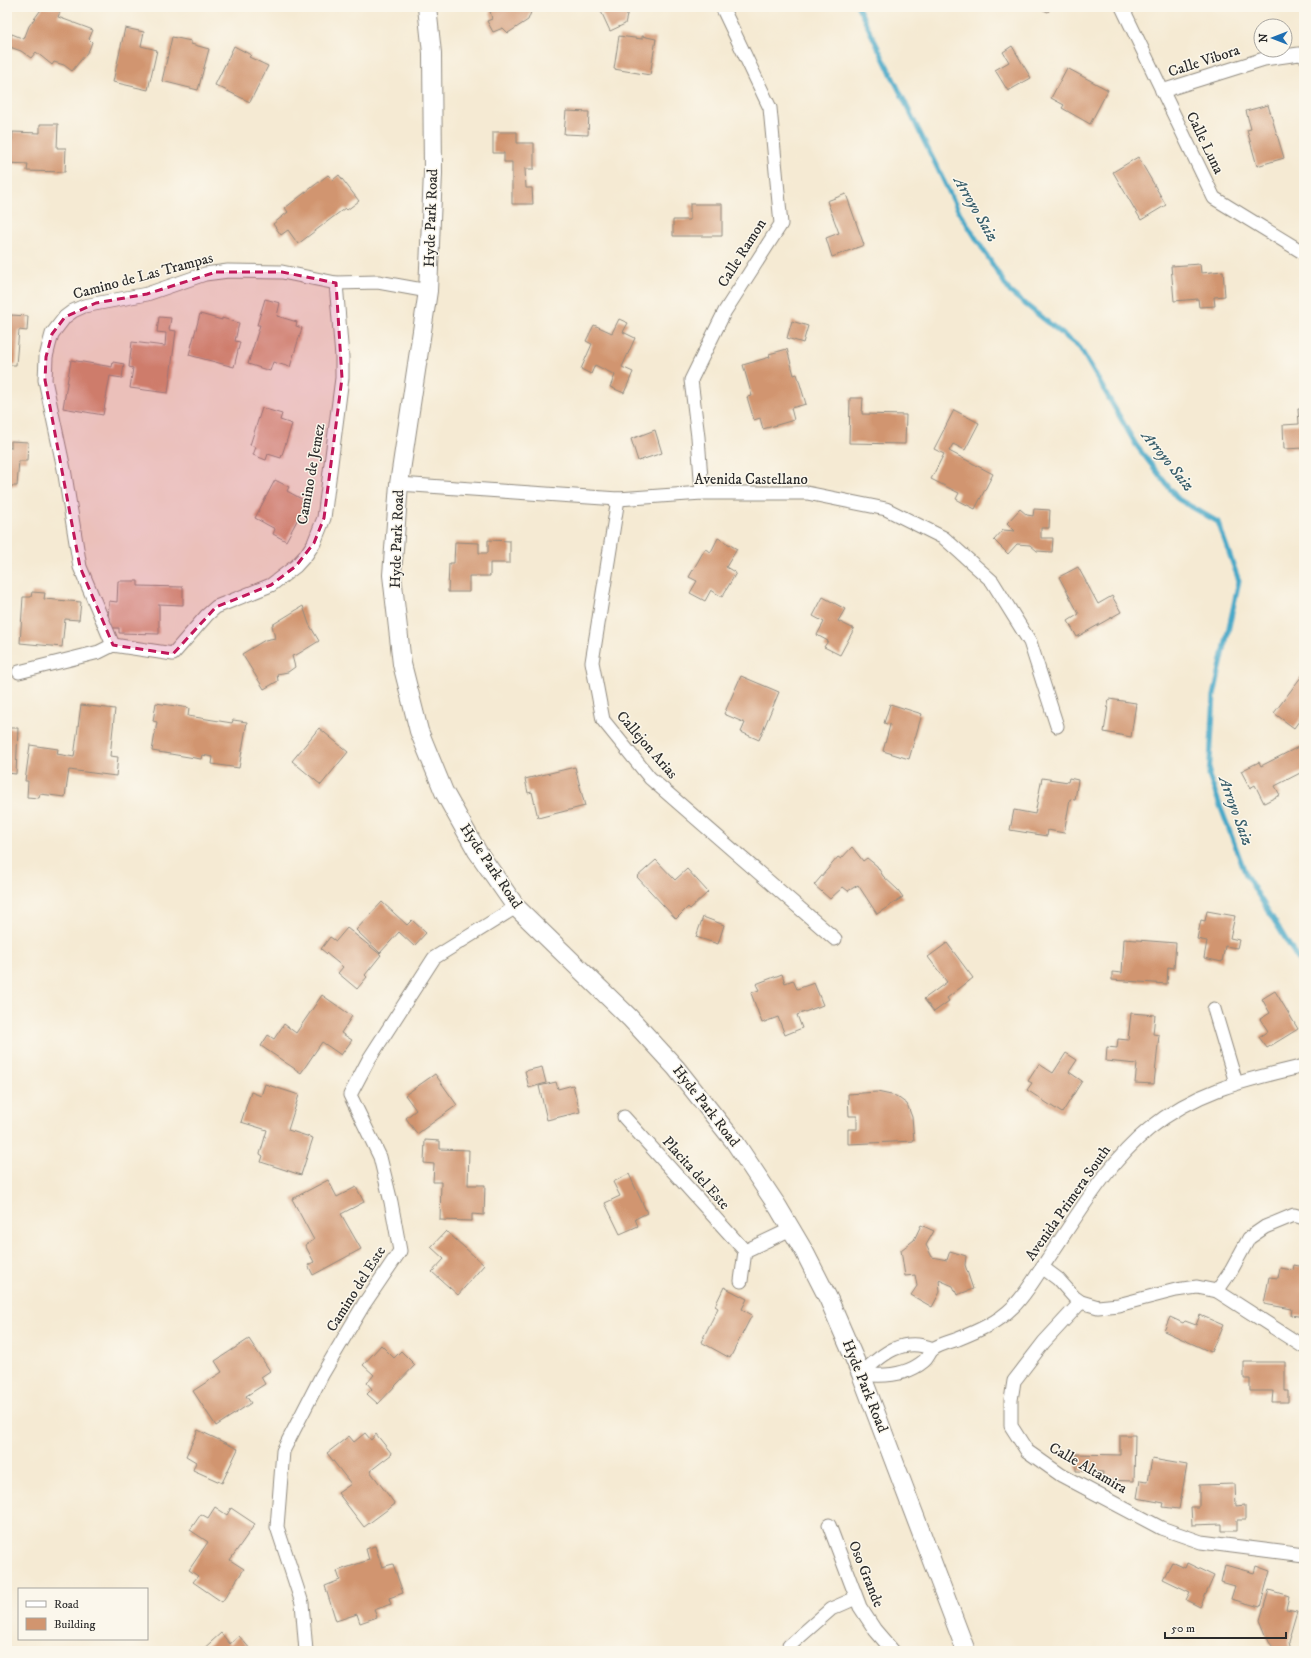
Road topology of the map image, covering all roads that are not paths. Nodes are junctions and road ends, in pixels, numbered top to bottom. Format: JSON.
{"nodes":[{"id":1,"x":427,"y":7,"type":"edge"},
{"id":2,"x":722,"y":7,"type":"edge"},
{"id":3,"x":1122,"y":7,"type":"edge"},
{"id":4,"x":1304,"y":56,"type":"edge"},
{"id":5,"x":1162,"y":91,"type":"junction"},
{"id":6,"x":1304,"y":253,"type":"edge"},
{"id":7,"x":336,"y":283,"type":"junction"},
{"id":8,"x":428,"y":291,"type":"junction"},
{"id":9,"x":398,"y":484,"type":"junction"},
{"id":10,"x":702,"y":493,"type":"junction"},
{"id":11,"x":618,"y":499,"type":"junction"},
{"id":12,"x":113,"y":645,"type":"junction"},
{"id":13,"x":19,"y":672,"type":"dead end"},
{"id":14,"x":1057,"y":726,"type":"dead end"},
{"id":15,"x":516,"y":907,"type":"junction"},
{"id":16,"x":835,"y":939,"type":"dead end"},
{"id":17,"x":1214,"y":1009,"type":"dead end"},
{"id":18,"x":1304,"y":1066,"type":"edge"},
{"id":19,"x":1236,"y":1082,"type":"junction"},
{"id":20,"x":624,"y":1117,"type":"dead end"},
{"id":21,"x":1304,"y":1218,"type":"edge"},
{"id":22,"x":791,"y":1229,"type":"junction"},
{"id":23,"x":746,"y":1251,"type":"junction"},
{"id":24,"x":1042,"y":1267,"type":"junction"},
{"id":25,"x":741,"y":1281,"type":"dead end"},
{"id":26,"x":1217,"y":1291,"type":"junction"},
{"id":27,"x":1081,"y":1302,"type":"junction"},
{"id":28,"x":1304,"y":1347,"type":"edge"},
{"id":29,"x":933,"y":1349,"type":"junction"},
{"id":30,"x":861,"y":1374,"type":"junction"},
{"id":31,"x":829,"y":1525,"type":"dead end"},
{"id":32,"x":1304,"y":1555,"type":"edge"},
{"id":33,"x":856,"y":1598,"type":"junction"},
{"id":34,"x":789,"y":1646,"type":"dead end"},
{"id":35,"x":306,"y":1651,"type":"edge"},
{"id":36,"x":893,"y":1651,"type":"edge"},
{"id":37,"x":966,"y":1651,"type":"edge"}],
"edges":[{"from":1,"to":8,"type":"main road","name":"Hyde Park Road"},
{"from":2,"to":10,"type":"street","name":"Calle Ramon"},
{"from":3,"to":5,"type":"street","name":"Calle Luna"},
{"from":4,"to":5,"type":"street","name":"Calle Vibora"},
{"from":5,"to":6,"type":"street","name":"Calle Luna"},
{"from":7,"to":8,"type":"street","name":"Camino de Las Trampas"},
{"from":7,"to":12,"type":"street","name":"Camino de Jemez"},
{"from":7,"to":12,"type":"street","name":"Camino de Las Trampas"},
{"from":8,"to":9,"type":"main road","name":"Hyde Park Road"},
{"from":9,"to":11,"type":"street","name":"Avenida Castellano"},
{"from":9,"to":15,"type":"main road","name":"Hyde Park Road"},
{"from":10,"to":11,"type":"street","name":"Avenida Castellano"},
{"from":10,"to":14,"type":"street","name":"Avenida Castellano"},
{"from":11,"to":16,"type":"street","name":"Callejon Arias"},
{"from":12,"to":13,"type":"street"},
{"from":15,"to":22,"type":"main road","name":"Hyde Park Road"},
{"from":15,"to":35,"type":"street","name":"Camino del Este"},
{"from":17,"to":19,"type":"street"},
{"from":18,"to":19,"type":"street","name":"Avenida Primera South"},
{"from":19,"to":24,"type":"street","name":"Avenida Primera South"},
{"from":20,"to":23,"type":"street","name":"Placita del Este"},
{"from":21,"to":26,"type":"street"},
{"from":22,"to":23,"type":"street"},
{"from":22,"to":30,"type":"main road","name":"Hyde Park Road"},
{"from":23,"to":25,"type":"street"},
{"from":24,"to":27,"type":"street"},
{"from":24,"to":29,"type":"street","name":"Avenida Primera South"},
{"from":26,"to":27,"type":"street"},
{"from":26,"to":28,"type":"street"},
{"from":27,"to":32,"type":"street","name":"Calle Altamira"},
{"from":29,"to":30,"type":"street","name":"Avenida Primera South"},
{"from":29,"to":30,"type":"street"},
{"from":30,"to":37,"type":"main road","name":"Hyde Park Road"},
{"from":31,"to":33,"type":"street","name":"Oso Grande"},
{"from":33,"to":34,"type":"street"},
{"from":33,"to":36,"type":"street","name":"Oso Grande"}]}
